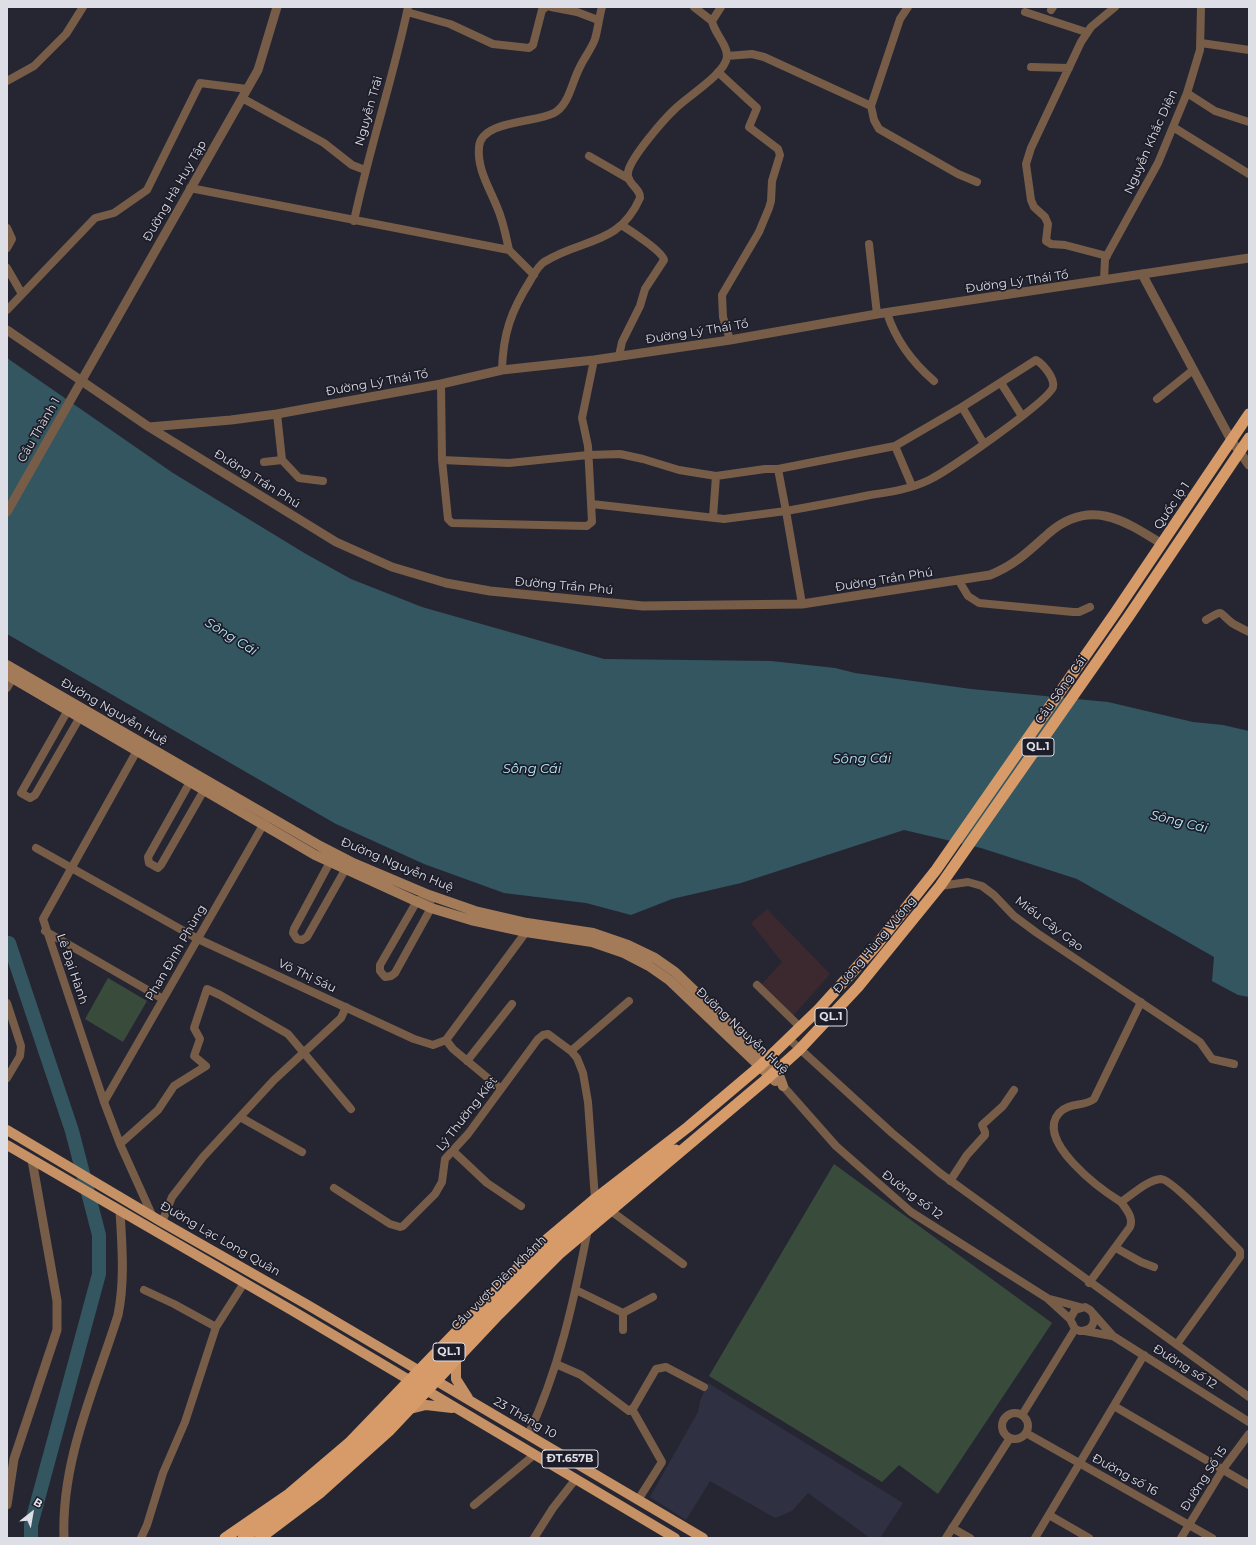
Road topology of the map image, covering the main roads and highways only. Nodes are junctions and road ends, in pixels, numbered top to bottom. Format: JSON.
{"nodes":[{"id":1,"x":1249,"y":414,"type":"edge"},
{"id":2,"x":1249,"y":438,"type":"edge"},
{"id":3,"x":1115,"y":613,"type":"joint"},
{"id":4,"x":7,"y":665,"type":"edge"},
{"id":5,"x":12,"y":675,"type":"edge"},
{"id":6,"x":139,"y":746,"type":"junction"},
{"id":7,"x":266,"y":820,"type":"junction"},
{"id":8,"x":936,"y":870,"type":"joint"},
{"id":9,"x":943,"y":882,"type":"joint"},
{"id":10,"x":526,"y":928,"type":"junction"},
{"id":11,"x":763,"y":1064,"type":"junction"},
{"id":12,"x":773,"y":1073,"type":"junction"},
{"id":13,"x":783,"y":1086,"type":"road end"},
{"id":14,"x":688,"y":1127,"type":"junction"},
{"id":15,"x":7,"y":1130,"type":"edge"},
{"id":16,"x":697,"y":1137,"type":"junction"},
{"id":17,"x":7,"y":1146,"type":"edge"},
{"id":18,"x":653,"y":1163,"type":"junction"},
{"id":19,"x":456,"y":1360,"type":"junction"},
{"id":20,"x":420,"y":1371,"type":"junction"},
{"id":21,"x":410,"y":1380,"type":"junction"},
{"id":22,"x":436,"y":1381,"type":"junction"},
{"id":23,"x":428,"y":1391,"type":"junction"},
{"id":24,"x":470,"y":1401,"type":"junction"},
{"id":25,"x":410,"y":1409,"type":"junction"},
{"id":26,"x":457,"y":1409,"type":"junction"},
{"id":27,"x":664,"y":1535,"type":"edge"},
{"id":28,"x":225,"y":1538,"type":"edge"},
{"id":29,"x":243,"y":1538,"type":"edge"},
{"id":30,"x":260,"y":1538,"type":"edge"},
{"id":31,"x":675,"y":1538,"type":"edge"},
{"id":32,"x":703,"y":1538,"type":"edge"}],
"edges":[{"from":1,"to":3,"type":"highway","name":"Quốc lộ 1","number":"QL.1"},
{"from":2,"to":9,"type":"highway","name":"Cầu Sông Cái","number":"QL.1"},
{"from":3,"to":8,"type":"highway","name":"Cầu Sông Cái","number":"QL.1"},
{"from":4,"to":5,"type":"main road","name":"Đường Nguyễn Huệ"},
{"from":5,"to":6,"type":"main road","name":"Đường Nguyễn Huệ"},
{"from":5,"to":6,"type":"main road","name":"Đường Nguyễn Huệ"},
{"from":6,"to":7,"type":"main road","name":"Đường Nguyễn Huệ"},
{"from":6,"to":7,"type":"main road","name":"Đường Nguyễn Huệ"},
{"from":7,"to":10,"type":"main road","name":"Đường Nguyễn Huệ"},
{"from":7,"to":10,"type":"main road","name":"Đường Nguyễn Huệ"},
{"from":8,"to":11,"type":"highway","name":"Đường Hùng Vương","number":"QL.1"},
{"from":9,"to":12,"type":"highway","name":"Đường Hùng Vương","number":"QL.1"},
{"from":10,"to":11,"type":"main road","name":"Đường Nguyễn Huệ"},
{"from":11,"to":12,"type":"main road","name":"Đường Nguyễn Huệ"},
{"from":11,"to":14,"type":"highway","name":"Đường Hùng Vương","number":"QL.1"},
{"from":12,"to":13,"type":"main road","name":"Đường Nguyễn Huệ"},
{"from":12,"to":16,"type":"highway","name":"Đường Hùng Vương","number":"QL.1"},
{"from":14,"to":18,"type":"highway","name":"Cầu vượt Diên Khánh","number":"QL.1"},
{"from":14,"to":20,"type":"highway","number":"QL.1"},
{"from":15,"to":20,"type":"main road","name":"Đường Lạc Long Quân","number":"QL.1"},
{"from":16,"to":18,"type":"highway","name":"Cầu vượt Diên Khánh","number":"QL.1"},
{"from":16,"to":19,"type":"highway","number":"QL.1"},
{"from":17,"to":21,"type":"main road"},
{"from":18,"to":29,"type":"highway","name":"Cầu vượt Diên Khánh","number":"QL.1","bridge":true},
{"from":19,"to":22,"type":"highway","number":"QL.1"},
{"from":19,"to":24,"type":"main road","number":"ĐT.657B"},
{"from":20,"to":21,"type":"highway","number":"QL.1"},
{"from":20,"to":22,"type":"main road","name":"Đường Lạc Long Quân"},
{"from":21,"to":23,"type":"main road"},
{"from":21,"to":28,"type":"highway","number":"QL.1"},
{"from":22,"to":23,"type":"highway","number":"QL.1"},
{"from":22,"to":24,"type":"main road","name":"23 Tháng 10","number":"ĐT.657B"},
{"from":23,"to":25,"type":"highway","number":"QL.1"},
{"from":23,"to":26,"type":"main road","number":"ĐT.657B"},
{"from":24,"to":32,"type":"main road","name":"23 Tháng 10","number":"ĐT.657B"},
{"from":25,"to":26,"type":"main road","number":"ĐT.657B"},
{"from":25,"to":30,"type":"highway","number":"QL.1"},
{"from":26,"to":27,"type":"main road","number":"ĐT.657B"},
{"from":27,"to":31,"type":"main road","number":"ĐT.657B"}]}
